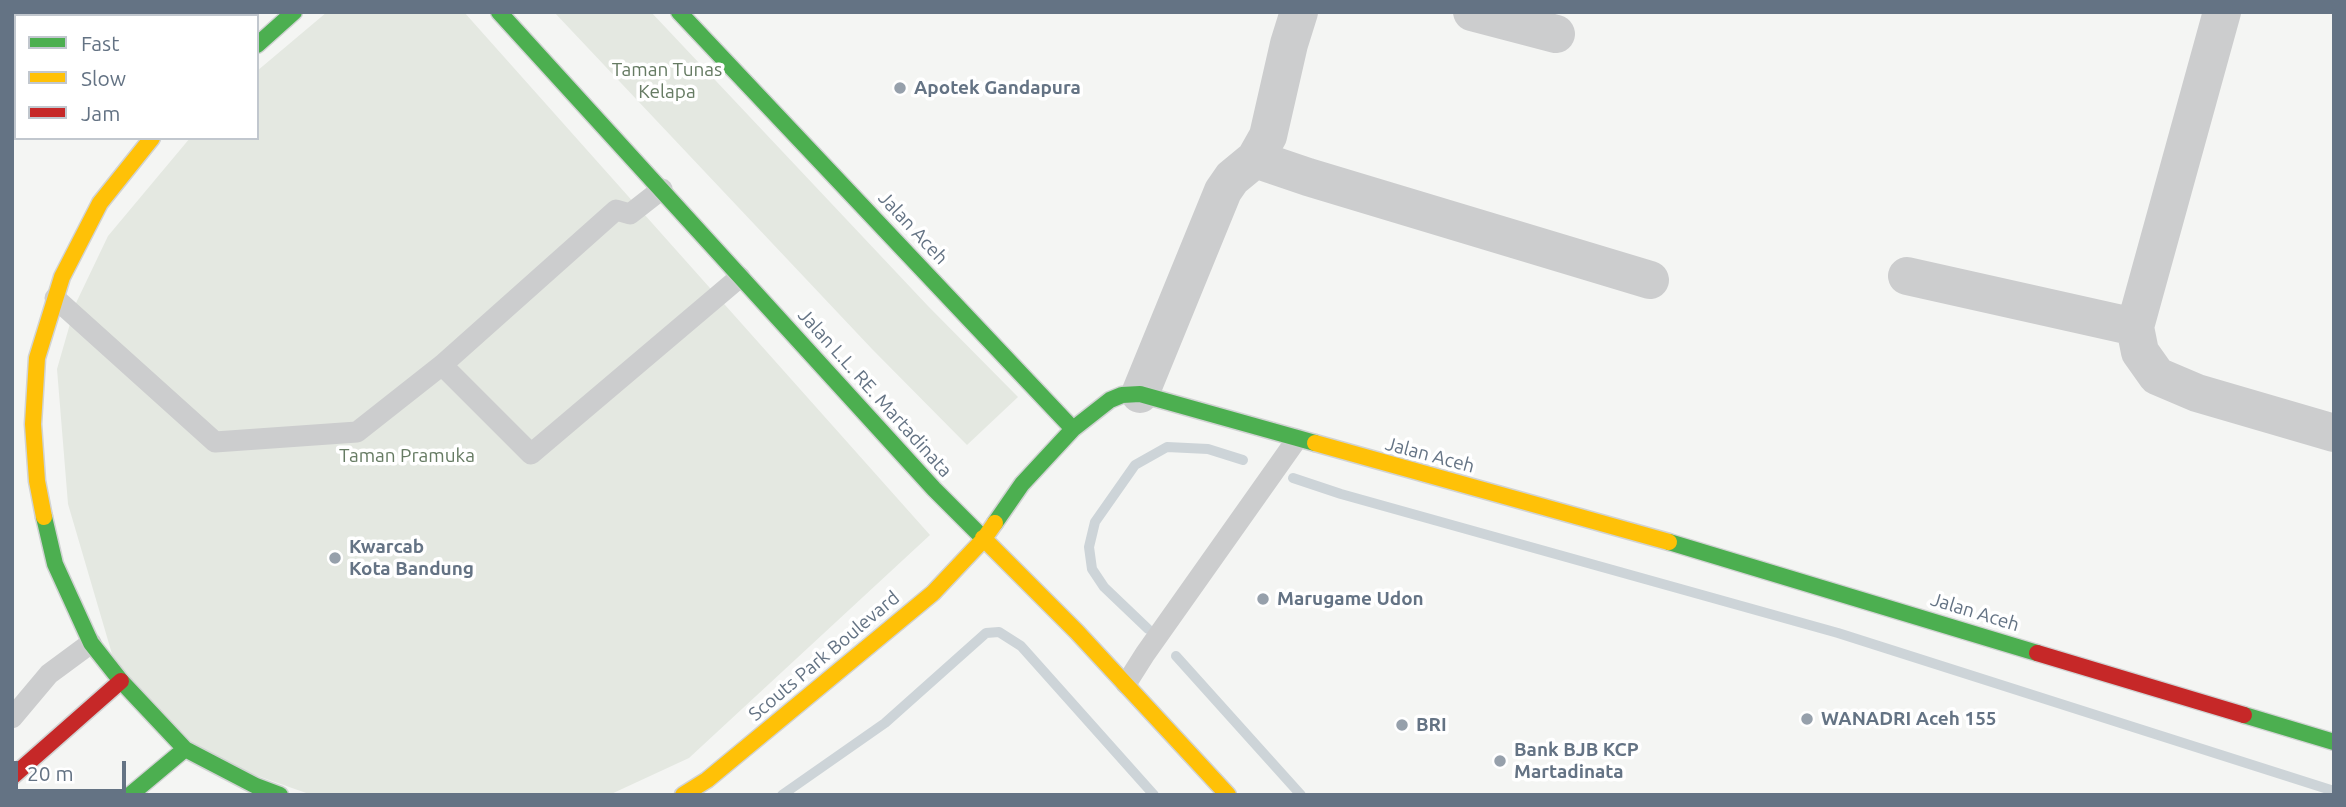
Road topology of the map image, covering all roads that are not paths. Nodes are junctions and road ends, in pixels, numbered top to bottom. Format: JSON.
{"nodes":[{"id":1,"x":294,"y":12,"type":"edge"},
{"id":2,"x":499,"y":12,"type":"edge"},
{"id":3,"x":678,"y":12,"type":"edge"},
{"id":4,"x":1299,"y":12,"type":"edge"},
{"id":5,"x":1472,"y":12,"type":"edge"},
{"id":6,"x":2222,"y":12,"type":"edge"},
{"id":7,"x":1556,"y":34,"type":"dead end"},
{"id":8,"x":259,"y":43,"type":"edge"},
{"id":9,"x":150,"y":140,"type":"edge"},
{"id":10,"x":1255,"y":159,"type":"junction"},
{"id":11,"x":662,"y":189,"type":"junction"},
{"id":12,"x":1907,"y":276,"type":"dead end"},
{"id":13,"x":740,"y":277,"type":"junction"},
{"id":14,"x":1650,"y":280,"type":"dead end"},
{"id":15,"x":55,"y":298,"type":"junction"},
{"id":16,"x":2135,"y":327,"type":"junction"},
{"id":17,"x":442,"y":365,"type":"junction"},
{"id":18,"x":1140,"y":394,"type":"junction"},
{"id":19,"x":1073,"y":429,"type":"junction"},
{"id":20,"x":2334,"y":433,"type":"edge"},
{"id":21,"x":1297,"y":439,"type":"junction"},
{"id":22,"x":983,"y":540,"type":"junction"},
{"id":23,"x":91,"y":643,"type":"junction"},
{"id":24,"x":121,"y":681,"type":"junction"},
{"id":25,"x":1126,"y":684,"type":"junction"},
{"id":26,"x":12,"y":718,"type":"edge"},
{"id":27,"x":2334,"y":742,"type":"edge"},
{"id":28,"x":185,"y":749,"type":"junction"},
{"id":29,"x":12,"y":777,"type":"edge"},
{"id":30,"x":703,"y":790,"type":"edge"},
{"id":31,"x":130,"y":795,"type":"edge"},
{"id":32,"x":280,"y":795,"type":"edge"},
{"id":33,"x":1227,"y":795,"type":"edge"}],
"edges":[{"from":1,"to":8,"type":"main road"},
{"from":2,"to":11,"type":"main road","name":"Jalan L.L. RE. Martadinata"},
{"from":3,"to":19,"type":"main road","name":"Jalan Aceh"},
{"from":4,"to":10,"type":"street"},
{"from":5,"to":7,"type":"street"},
{"from":6,"to":16,"type":"street"},
{"from":9,"to":15,"type":"main road"},
{"from":10,"to":14,"type":"street"},
{"from":10,"to":18,"type":"street"},
{"from":11,"to":13,"type":"main road","name":"Jalan L.L. RE. Martadinata"},
{"from":11,"to":17,"type":"lane"},
{"from":12,"to":16,"type":"street"},
{"from":13,"to":17,"type":"lane"},
{"from":13,"to":22,"type":"main road","name":"Jalan L.L. RE. Martadinata"},
{"from":15,"to":17,"type":"lane"},
{"from":15,"to":23,"type":"main road"},
{"from":16,"to":20,"type":"street"},
{"from":18,"to":19,"type":"main road"},
{"from":18,"to":21,"type":"main road","name":"Jalan Aceh"},
{"from":19,"to":22,"type":"main road","name":"Scouts Park Boulevard"},
{"from":21,"to":25,"type":"lane"},
{"from":21,"to":27,"type":"main road","name":"Jalan Aceh"},
{"from":22,"to":25,"type":"main road","name":"Jalan L.L. RE. Martadinata"},
{"from":22,"to":30,"type":"main road","name":"Scouts Park Boulevard"},
{"from":23,"to":24,"type":"main road"},
{"from":23,"to":26,"type":"lane"},
{"from":24,"to":28,"type":"main road"},
{"from":24,"to":29,"type":"main road"},
{"from":25,"to":33,"type":"main road","name":"Jalan L.L. RE. Martadinata"},
{"from":28,"to":31,"type":"main road"},
{"from":28,"to":32,"type":"main road"}]}
